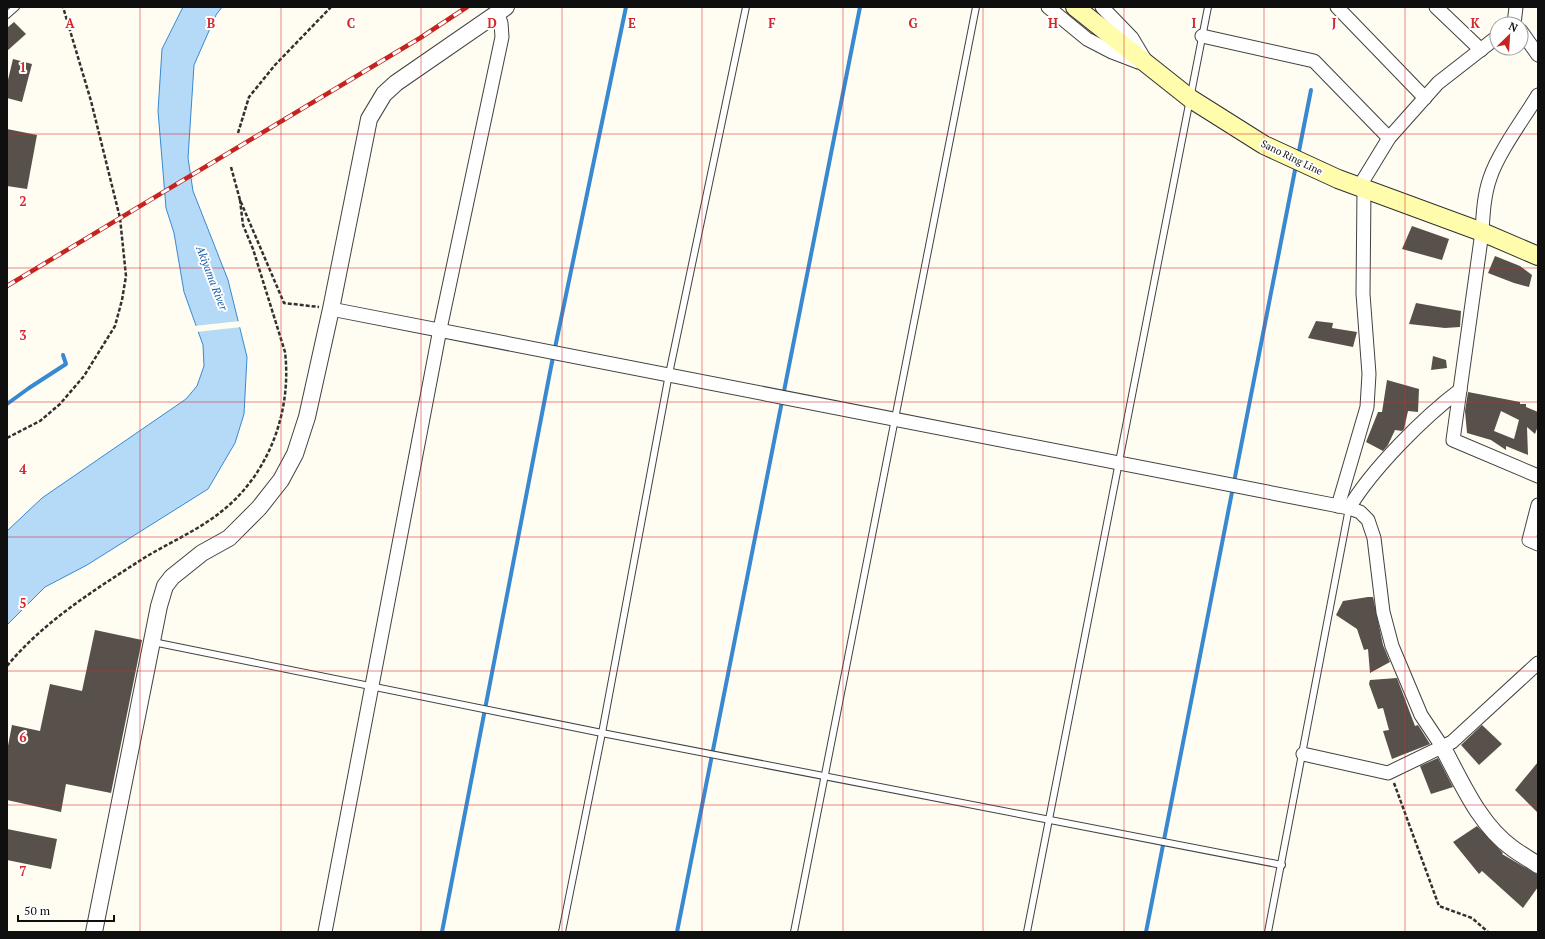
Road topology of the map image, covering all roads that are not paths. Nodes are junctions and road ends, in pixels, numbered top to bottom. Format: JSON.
{"nodes":[{"id":1,"x":16,"y":7,"type":"edge"},
{"id":2,"x":746,"y":7,"type":"edge"},
{"id":3,"x":976,"y":7,"type":"edge"},
{"id":4,"x":1048,"y":7,"type":"edge"},
{"id":5,"x":1075,"y":7,"type":"edge"},
{"id":6,"x":1102,"y":7,"type":"edge"},
{"id":7,"x":1208,"y":7,"type":"edge"},
{"id":8,"x":1337,"y":7,"type":"edge"},
{"id":9,"x":1436,"y":7,"type":"edge"},
{"id":10,"x":502,"y":10,"type":"edge"},
{"id":11,"x":7,"y":15,"type":"edge"},
{"id":12,"x":1202,"y":36,"type":"junction"},
{"id":13,"x":1529,"y":42,"type":"edge"},
{"id":14,"x":1489,"y":44,"type":"edge"},
{"id":15,"x":1481,"y":50,"type":"junction"},
{"id":16,"x":1538,"y":55,"type":"edge"},
{"id":17,"x":1149,"y":66,"type":"junction"},
{"id":18,"x":1538,"y":95,"type":"edge"},
{"id":19,"x":1425,"y":98,"type":"junction"},
{"id":20,"x":1191,"y":99,"type":"junction"},
{"id":21,"x":1389,"y":138,"type":"junction"},
{"id":22,"x":1361,"y":188,"type":"junction"},
{"id":23,"x":1482,"y":232,"type":"junction"},
{"id":24,"x":1538,"y":256,"type":"edge"},
{"id":25,"x":331,"y":309,"type":"junction"},
{"id":26,"x":440,"y":329,"type":"junction"},
{"id":27,"x":669,"y":374,"type":"junction"},
{"id":28,"x":1460,"y":390,"type":"junction"},
{"id":29,"x":894,"y":420,"type":"junction"},
{"id":30,"x":1119,"y":464,"type":"junction"},
{"id":31,"x":1538,"y":476,"type":"edge"},
{"id":32,"x":1538,"y":505,"type":"edge"},
{"id":33,"x":1344,"y":507,"type":"junction"},
{"id":34,"x":1538,"y":544,"type":"edge"},
{"id":35,"x":152,"y":642,"type":"junction"},
{"id":36,"x":1538,"y":663,"type":"edge"},
{"id":37,"x":372,"y":685,"type":"junction"},
{"id":38,"x":602,"y":733,"type":"junction"},
{"id":39,"x":1443,"y":748,"type":"junction"},
{"id":40,"x":1303,"y":754,"type":"junction"},
{"id":41,"x":824,"y":776,"type":"junction"},
{"id":42,"x":1049,"y":819,"type":"junction"},
{"id":43,"x":1282,"y":865,"type":"junction"},
{"id":44,"x":1538,"y":865,"type":"edge"},
{"id":45,"x":94,"y":932,"type":"edge"},
{"id":46,"x":325,"y":932,"type":"edge"},
{"id":47,"x":562,"y":932,"type":"edge"},
{"id":48,"x":794,"y":932,"type":"edge"},
{"id":49,"x":1027,"y":932,"type":"edge"},
{"id":50,"x":1268,"y":932,"type":"edge"}],
"edges":[{"from":1,"to":11,"type":"lane"},
{"from":2,"to":27,"type":"lane"},
{"from":3,"to":29,"type":"lane"},
{"from":4,"to":17,"type":"street"},
{"from":5,"to":17,"type":"main road","name":"Sano Ring Line"},
{"from":6,"to":17,"type":"street"},
{"from":7,"to":12,"type":"lane"},
{"from":8,"to":19,"type":"street"},
{"from":9,"to":15,"type":"street"},
{"from":10,"to":25,"type":"street"},
{"from":10,"to":26,"type":"street"},
{"from":12,"to":20,"type":"lane"},
{"from":12,"to":21,"type":"street"},
{"from":13,"to":16,"type":"street"},
{"from":14,"to":15,"type":"street"},
{"from":15,"to":19,"type":"street"},
{"from":17,"to":20,"type":"main road","name":"Sano Ring Line"},
{"from":18,"to":23,"type":"street"},
{"from":19,"to":21,"type":"street"},
{"from":20,"to":22,"type":"main road","name":"Sano Ring Line"},
{"from":20,"to":30,"type":"lane"},
{"from":21,"to":22,"type":"street"},
{"from":22,"to":23,"type":"main road","name":"Sano Ring Line"},
{"from":22,"to":33,"type":"street"},
{"from":23,"to":24,"type":"main road","name":"Sano Ring Line"},
{"from":23,"to":28,"type":"street"},
{"from":25,"to":26,"type":"street"},
{"from":25,"to":35,"type":"street"},
{"from":26,"to":27,"type":"street"},
{"from":26,"to":37,"type":"street"},
{"from":27,"to":29,"type":"street"},
{"from":27,"to":38,"type":"lane"},
{"from":28,"to":31,"type":"street"},
{"from":28,"to":33,"type":"street"},
{"from":29,"to":30,"type":"street"},
{"from":29,"to":41,"type":"lane"},
{"from":30,"to":33,"type":"street"},
{"from":30,"to":42,"type":"lane"},
{"from":32,"to":34,"type":"street"},
{"from":33,"to":39,"type":"street"},
{"from":33,"to":40,"type":"lane"},
{"from":35,"to":37,"type":"lane"},
{"from":35,"to":45,"type":"street"},
{"from":36,"to":39,"type":"street"},
{"from":37,"to":38,"type":"lane"},
{"from":37,"to":46,"type":"street"},
{"from":38,"to":41,"type":"lane"},
{"from":38,"to":47,"type":"lane"},
{"from":39,"to":40,"type":"street"},
{"from":39,"to":44,"type":"street"},
{"from":40,"to":43,"type":"lane"},
{"from":41,"to":42,"type":"lane"},
{"from":41,"to":48,"type":"lane"},
{"from":42,"to":43,"type":"lane"},
{"from":42,"to":49,"type":"lane"},
{"from":43,"to":50,"type":"lane"}]}
